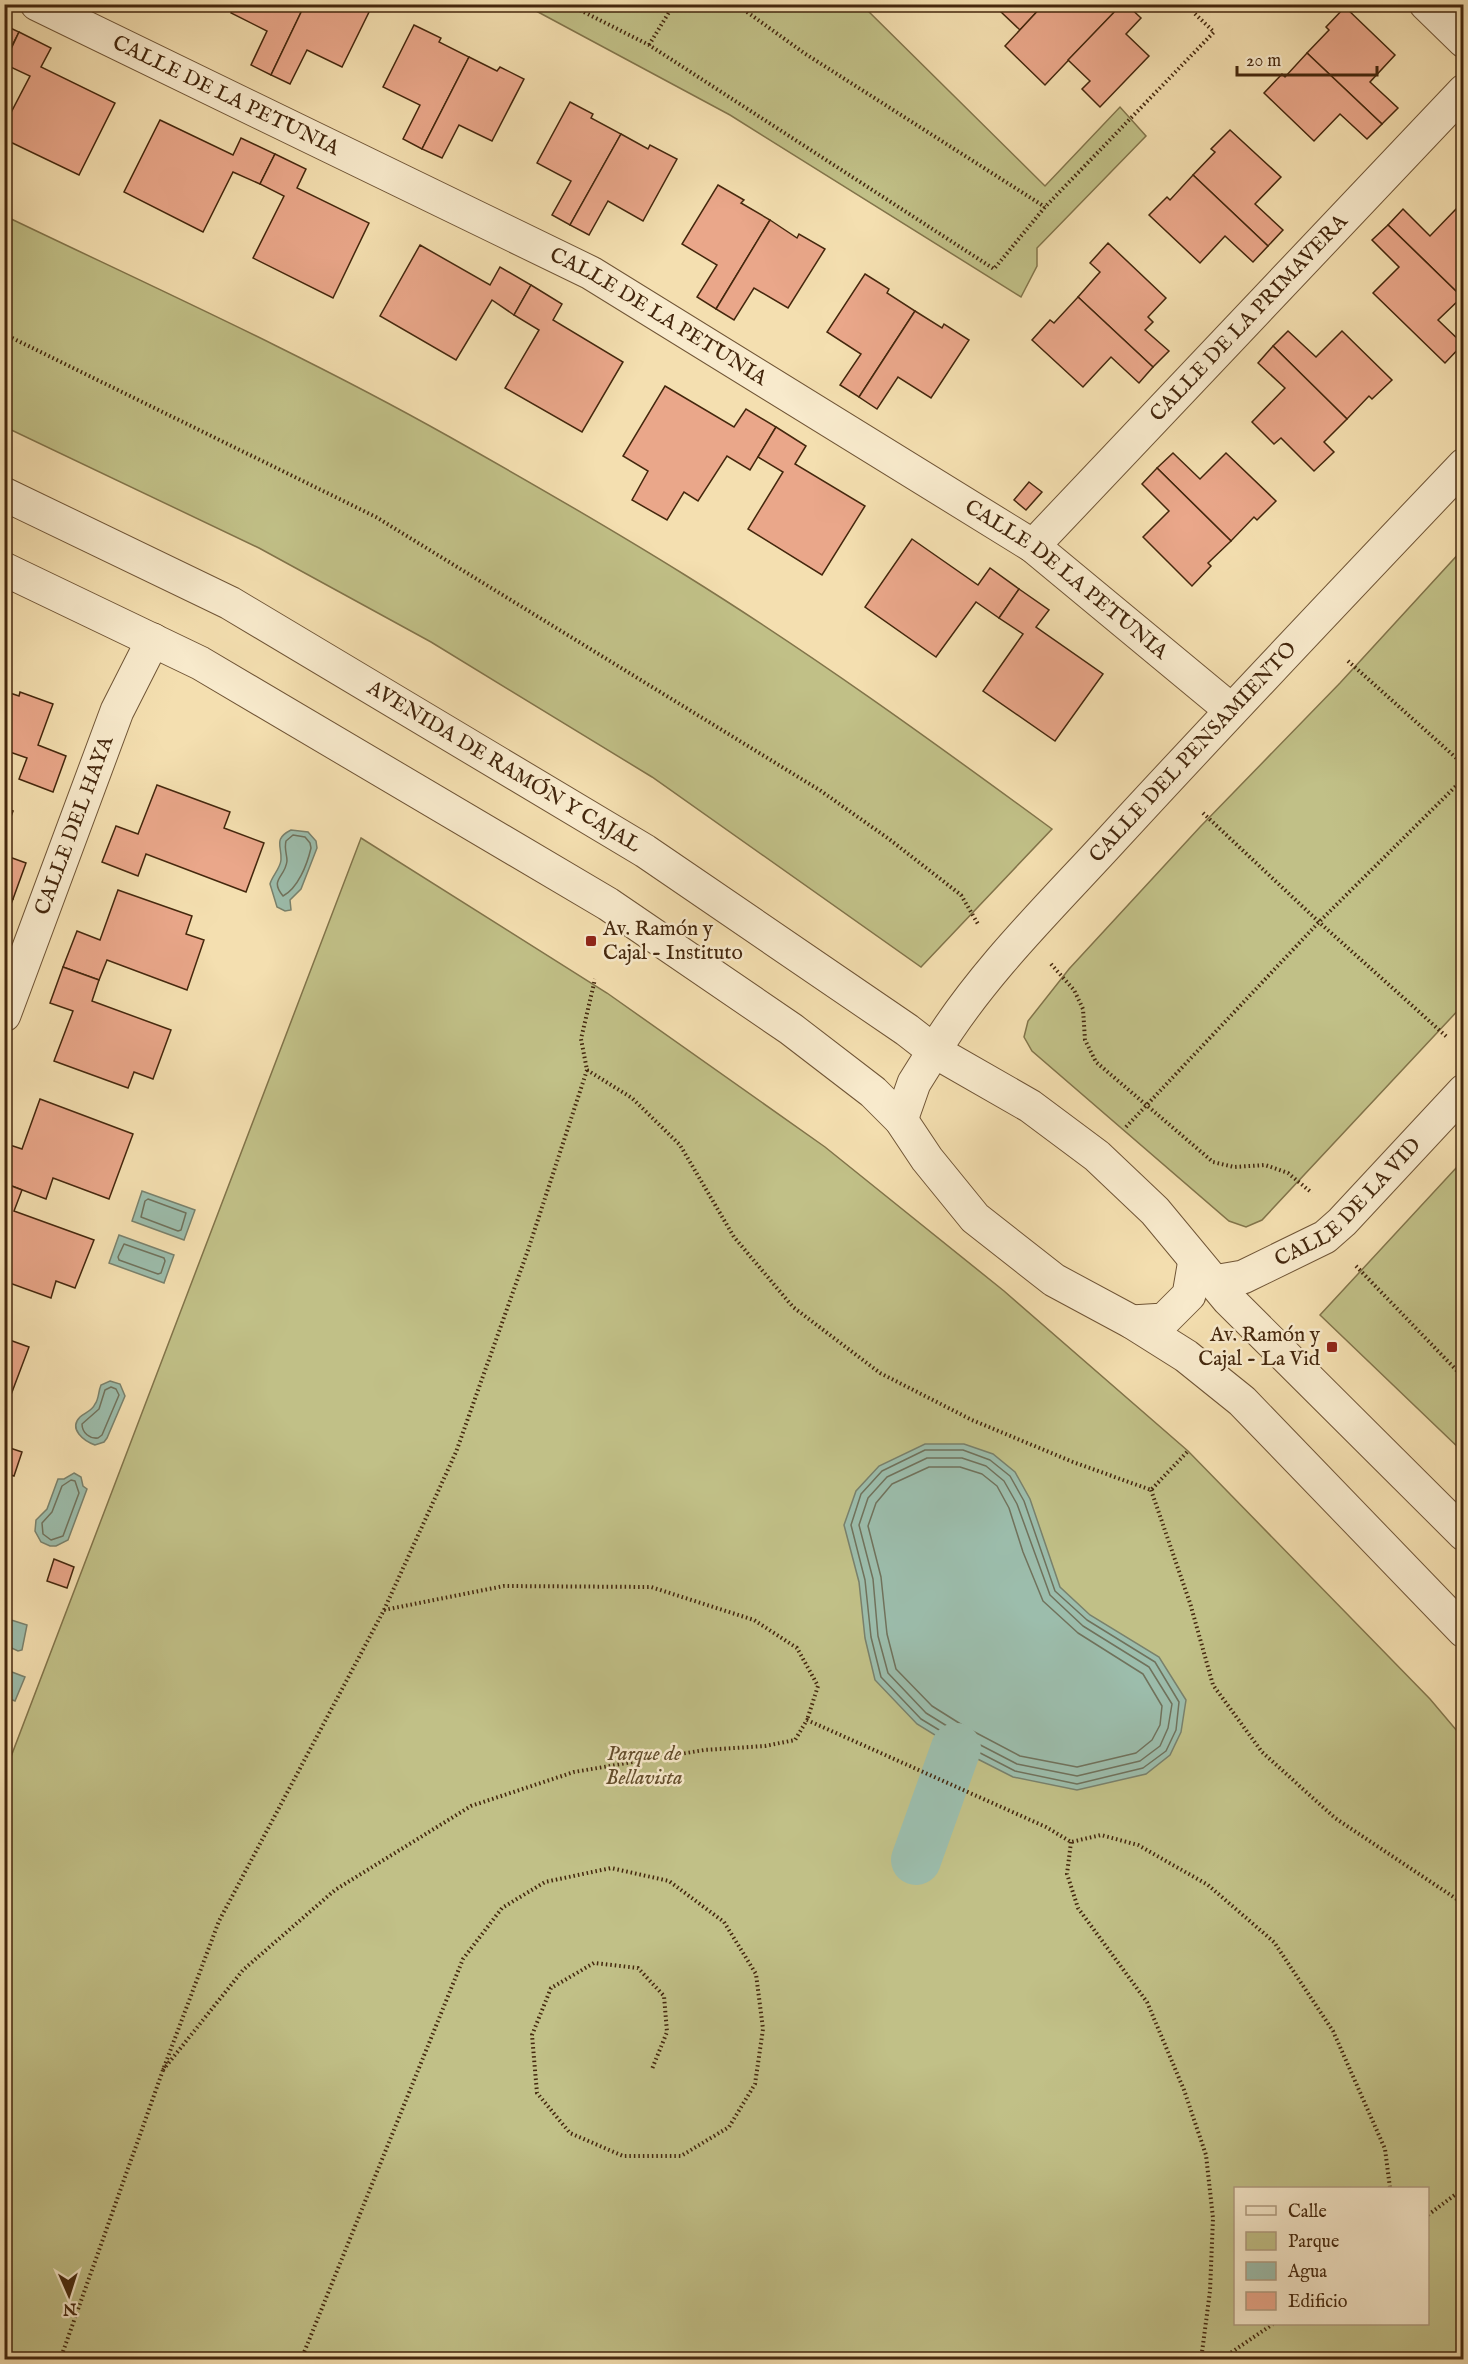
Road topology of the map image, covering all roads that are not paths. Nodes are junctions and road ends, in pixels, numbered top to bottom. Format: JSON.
{"nodes":[{"id":1,"x":37,"y":4,"type":"edge"},
{"id":2,"x":1426,"y":4,"type":"edge"},
{"id":3,"x":1464,"y":41,"type":"edge"},
{"id":4,"x":1464,"y":90,"type":"edge"},
{"id":5,"x":1464,"y":465,"type":"edge"},
{"id":6,"x":4,"y":494,"type":"edge"},
{"id":7,"x":1033,"y":546,"type":"junction"},
{"id":8,"x":4,"y":569,"type":"edge"},
{"id":9,"x":153,"y":640,"type":"junction"},
{"id":10,"x":1231,"y":710,"type":"junction"},
{"id":11,"x":4,"y":1016,"type":"edge"},
{"id":12,"x":934,"y":1051,"type":"junction"},
{"id":13,"x":1464,"y":1091,"type":"edge"},
{"id":14,"x":901,"y":1120,"type":"junction"},
{"id":15,"x":1205,"y":1271,"type":"junction"},
{"id":16,"x":1132,"y":1322,"type":"junction"},
{"id":17,"x":1464,"y":1534,"type":"edge"},
{"id":18,"x":1464,"y":1631,"type":"edge"}],
"edges":[{"from":1,"to":7,"type":"street","name":"CALLE DE LA PETUNIA"},
{"from":2,"to":3,"type":"street"},
{"from":4,"to":7,"type":"street","name":"CALLE DE LA PRIMAVERA"},
{"from":5,"to":10,"type":"street","name":"CALLE DEL PENSAMIENTO"},
{"from":6,"to":12,"type":"street","name":"AVENIDA DE RAMÓN Y CAJAL"},
{"from":7,"to":10,"type":"street","name":"CALLE DE LA PETUNIA"},
{"from":8,"to":9,"type":"street"},
{"from":9,"to":11,"type":"street","name":"CALLE DEL HAYA"},
{"from":9,"to":14,"type":"street"},
{"from":10,"to":12,"type":"street","name":"CALLE DEL PENSAMIENTO"},
{"from":12,"to":14,"type":"street","name":"CALLE DEL PENSAMIENTO"},
{"from":12,"to":15,"type":"street","name":"AVENIDA DE RAMÓN Y CAJAL"},
{"from":13,"to":15,"type":"street","name":"CALLE DE LA VID"},
{"from":14,"to":16,"type":"street"},
{"from":15,"to":16,"type":"street"},
{"from":15,"to":17,"type":"street"},
{"from":16,"to":18,"type":"street"}]}
